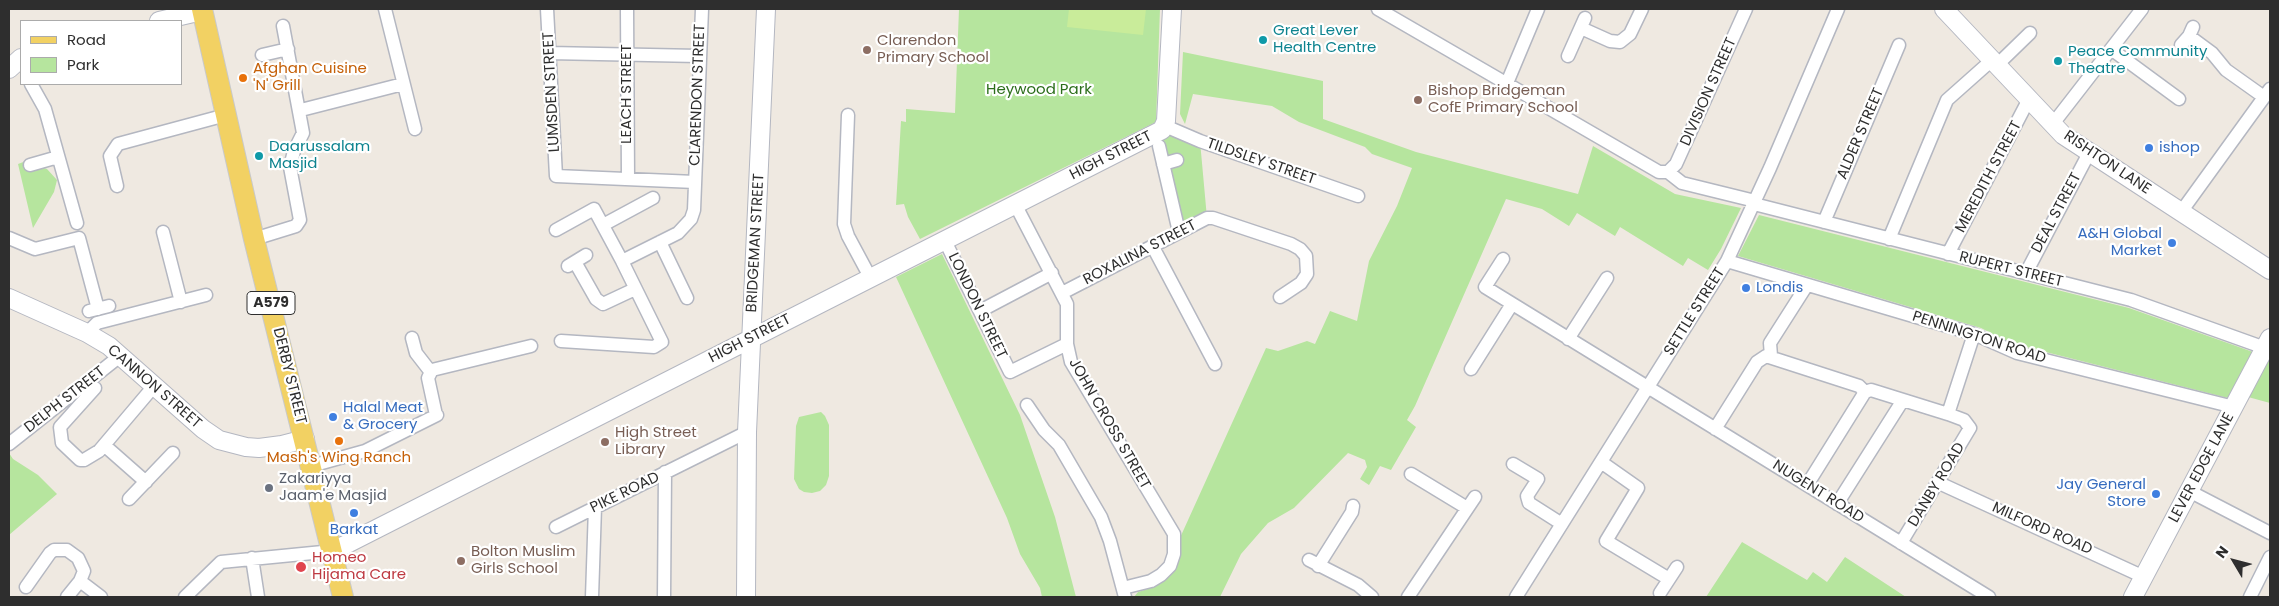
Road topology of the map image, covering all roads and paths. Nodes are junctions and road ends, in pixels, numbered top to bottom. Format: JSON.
{"nodes":[{"id":1,"x":385,"y":9,"type":"edge"},
{"id":2,"x":547,"y":9,"type":"edge"},
{"id":3,"x":627,"y":9,"type":"edge"},
{"id":4,"x":702,"y":9,"type":"edge"},
{"id":5,"x":766,"y":9,"type":"edge"},
{"id":6,"x":1172,"y":9,"type":"edge"},
{"id":7,"x":1538,"y":9,"type":"edge"},
{"id":8,"x":1642,"y":9,"type":"edge"},
{"id":9,"x":1746,"y":9,"type":"edge"},
{"id":10,"x":1838,"y":9,"type":"edge"},
{"id":11,"x":2142,"y":9,"type":"edge"},
{"id":12,"x":202,"y":10,"type":"edge"},
{"id":13,"x":1384,"y":10,"type":"edge"},
{"id":14,"x":1947,"y":10,"type":"edge"},
{"id":15,"x":163,"y":20,"type":"edge"},
{"id":16,"x":283,"y":26,"type":"dead end"},
{"id":17,"x":2030,"y":33,"type":"dead end"},
{"id":18,"x":2187,"y":36,"type":"dead end"},
{"id":19,"x":1899,"y":45,"type":"dead end"},
{"id":20,"x":2111,"y":48,"type":"junction"},
{"id":21,"x":288,"y":49,"type":"junction"},
{"id":22,"x":549,"y":53,"type":"junction"},
{"id":23,"x":262,"y":55,"type":"dead end"},
{"id":24,"x":627,"y":55,"type":"junction"},
{"id":25,"x":699,"y":56,"type":"junction"},
{"id":26,"x":1568,"y":56,"type":"dead end"},
{"id":27,"x":1994,"y":62,"type":"junction"},
{"id":28,"x":1507,"y":83,"type":"junction"},
{"id":29,"x":403,"y":84,"type":"junction"},
{"id":30,"x":32,"y":85,"type":"edge"},
{"id":31,"x":2267,"y":93,"type":"edge"},
{"id":32,"x":2029,"y":99,"type":"junction"},
{"id":33,"x":2179,"y":99,"type":"dead end"},
{"id":34,"x":301,"y":110,"type":"junction"},
{"id":35,"x":226,"y":115,"type":"junction"},
{"id":36,"x":848,"y":115,"type":"dead end"},
{"id":37,"x":2052,"y":125,"type":"junction"},
{"id":38,"x":1165,"y":126,"type":"junction"},
{"id":39,"x":415,"y":129,"type":"dead end"},
{"id":40,"x":1159,"y":146,"type":"dead end"},
{"id":41,"x":2089,"y":153,"type":"junction"},
{"id":42,"x":58,"y":157,"type":"junction"},
{"id":43,"x":1177,"y":160,"type":"dead end"},
{"id":44,"x":1163,"y":164,"type":"junction"},
{"id":45,"x":30,"y":165,"type":"dead end"},
{"id":46,"x":1668,"y":172,"type":"junction"},
{"id":47,"x":628,"y":179,"type":"junction"},
{"id":48,"x":695,"y":182,"type":"junction"},
{"id":49,"x":117,"y":186,"type":"dead end"},
{"id":50,"x":1358,"y":196,"type":"dead end"},
{"id":51,"x":645,"y":198,"type":"dead end"},
{"id":52,"x":1015,"y":204,"type":"junction"},
{"id":53,"x":1753,"y":205,"type":"junction"},
{"id":54,"x":2181,"y":212,"type":"junction"},
{"id":55,"x":1824,"y":222,"type":"junction"},
{"id":56,"x":77,"y":223,"type":"dead end"},
{"id":57,"x":603,"y":225,"type":"junction"},
{"id":58,"x":556,"y":230,"type":"dead end"},
{"id":59,"x":163,"y":232,"type":"dead end"},
{"id":60,"x":1179,"y":232,"type":"junction"},
{"id":61,"x":9,"y":238,"type":"edge"},
{"id":62,"x":254,"y":238,"type":"junction"},
{"id":63,"x":944,"y":239,"type":"junction"},
{"id":64,"x":1889,"y":239,"type":"junction"},
{"id":65,"x":660,"y":242,"type":"junction"},
{"id":66,"x":1152,"y":247,"type":"junction"},
{"id":67,"x":1948,"y":254,"type":"junction"},
{"id":68,"x":1728,"y":257,"type":"junction"},
{"id":69,"x":1503,"y":259,"type":"dead end"},
{"id":70,"x":576,"y":261,"type":"dead end"},
{"id":71,"x":622,"y":261,"type":"junction"},
{"id":72,"x":2270,"y":270,"type":"edge"},
{"id":73,"x":1052,"y":273,"type":"junction"},
{"id":74,"x":2026,"y":273,"type":"junction"},
{"id":75,"x":692,"y":277,"type":"dead end"},
{"id":76,"x":870,"y":277,"type":"junction"},
{"id":77,"x":1608,"y":278,"type":"dead end"},
{"id":78,"x":680,"y":284,"type":"junction"},
{"id":79,"x":1806,"y":284,"type":"junction"},
{"id":80,"x":635,"y":289,"type":"junction"},
{"id":81,"x":1062,"y":293,"type":"junction"},
{"id":82,"x":206,"y":296,"type":"dead end"},
{"id":83,"x":1280,"y":297,"type":"dead end"},
{"id":84,"x":9,"y":298,"type":"edge"},
{"id":85,"x":687,"y":298,"type":"dead end"},
{"id":86,"x":181,"y":302,"type":"junction"},
{"id":87,"x":1512,"y":304,"type":"junction"},
{"id":88,"x":99,"y":308,"type":"dead end"},
{"id":89,"x":980,"y":311,"type":"junction"},
{"id":90,"x":87,"y":333,"type":"junction"},
{"id":91,"x":1974,"y":334,"type":"junction"},
{"id":92,"x":412,"y":338,"type":"dead end"},
{"id":93,"x":751,"y":338,"type":"junction"},
{"id":94,"x":1568,"y":339,"type":"junction"},
{"id":95,"x":561,"y":341,"type":"dead end"},
{"id":96,"x":1067,"y":344,"type":"junction"},
{"id":97,"x":531,"y":346,"type":"dead end"},
{"id":98,"x":2265,"y":348,"type":"edge"},
{"id":99,"x":120,"y":356,"type":"junction"},
{"id":100,"x":1771,"y":356,"type":"junction"},
{"id":101,"x":1215,"y":364,"type":"dead end"},
{"id":102,"x":1471,"y":369,"type":"dead end"},
{"id":103,"x":430,"y":371,"type":"junction"},
{"id":104,"x":154,"y":386,"type":"junction"},
{"id":105,"x":95,"y":388,"type":"dead end"},
{"id":106,"x":1647,"y":388,"type":"junction"},
{"id":107,"x":1865,"y":392,"type":"junction"},
{"id":108,"x":1903,"y":400,"type":"junction"},
{"id":109,"x":2236,"y":403,"type":"junction"},
{"id":110,"x":1027,"y":404,"type":"dead end"},
{"id":111,"x":1948,"y":414,"type":"junction"},
{"id":112,"x":1715,"y":429,"type":"junction"},
{"id":113,"x":747,"y":432,"type":"junction"},
{"id":114,"x":305,"y":439,"type":"junction"},
{"id":115,"x":9,"y":444,"type":"edge"},
{"id":116,"x":104,"y":444,"type":"junction"},
{"id":117,"x":174,"y":454,"type":"dead end"},
{"id":118,"x":1601,"y":462,"type":"junction"},
{"id":119,"x":1513,"y":464,"type":"dead end"},
{"id":120,"x":311,"y":466,"type":"junction"},
{"id":121,"x":666,"y":472,"type":"junction"},
{"id":122,"x":1412,"y":474,"type":"dead end"},
{"id":123,"x":146,"y":482,"type":"junction"},
{"id":124,"x":1939,"y":482,"type":"junction"},
{"id":125,"x":1807,"y":485,"type":"junction"},
{"id":126,"x":2189,"y":491,"type":"junction"},
{"id":127,"x":1475,"y":497,"type":"dead end"},
{"id":128,"x":129,"y":499,"type":"dead end"},
{"id":129,"x":1837,"y":504,"type":"junction"},
{"id":130,"x":1354,"y":506,"type":"dead end"},
{"id":131,"x":595,"y":507,"type":"junction"},
{"id":132,"x":1466,"y":508,"type":"junction"},
{"id":133,"x":1562,"y":524,"type":"junction"},
{"id":134,"x":556,"y":527,"type":"dead end"},
{"id":135,"x":2270,"y":533,"type":"edge"},
{"id":136,"x":1902,"y":543,"type":"junction"},
{"id":137,"x":333,"y":551,"type":"junction"},
{"id":138,"x":2270,"y":557,"type":"edge"},
{"id":139,"x":252,"y":558,"type":"junction"},
{"id":140,"x":1677,"y":567,"type":"dead end"},
{"id":141,"x":2144,"y":577,"type":"junction"},
{"id":142,"x":1669,"y":579,"type":"junction"},
{"id":143,"x":80,"y":582,"type":"junction"},
{"id":144,"x":26,"y":587,"type":"dead end"},
{"id":145,"x":1124,"y":592,"type":"edge"},
{"id":146,"x":1660,"y":593,"type":"dead end"},
{"id":147,"x":189,"y":595,"type":"edge"},
{"id":148,"x":67,"y":597,"type":"edge"},
{"id":149,"x":101,"y":597,"type":"edge"},
{"id":150,"x":258,"y":597,"type":"edge"},
{"id":151,"x":343,"y":597,"type":"edge"},
{"id":152,"x":592,"y":597,"type":"edge"},
{"id":153,"x":664,"y":597,"type":"edge"},
{"id":154,"x":746,"y":597,"type":"edge"},
{"id":155,"x":1372,"y":597,"type":"edge"},
{"id":156,"x":1408,"y":597,"type":"edge"},
{"id":157,"x":1516,"y":597,"type":"edge"},
{"id":158,"x":1989,"y":597,"type":"edge"},
{"id":159,"x":2133,"y":597,"type":"edge"},
{"id":160,"x":2250,"y":597,"type":"edge"}],
"edges":[{"from":1,"to":29,"type":"street"},
{"from":2,"to":22,"type":"street","name":"LUMSDEN STREET"},
{"from":3,"to":24,"type":"street","name":"LEACH STREET"},
{"from":4,"to":25,"type":"street","name":"CLARENDON STREET"},
{"from":5,"to":93,"type":"street","name":"BRIDGEMAN STREET"},
{"from":6,"to":38,"type":"street"},
{"from":7,"to":28,"type":"street"},
{"from":8,"to":26,"type":"street"},
{"from":9,"to":46,"type":"street","name":"DIVISION STREET"},
{"from":10,"to":53,"type":"street","name":"SETTLE STREET"},
{"from":11,"to":20,"type":"street"},
{"from":12,"to":15,"type":"street"},
{"from":12,"to":35,"type":"main road","name":"DERBY STREET","number":"A579"},
{"from":13,"to":28,"type":"street"},
{"from":14,"to":27,"type":"street","name":"RISHTON LANE"},
{"from":16,"to":21,"type":"street"},
{"from":17,"to":27,"type":"street"},
{"from":18,"to":31,"type":"street"},
{"from":19,"to":55,"type":"street","name":"ALDER STREET"},
{"from":20,"to":33,"type":"street"},
{"from":20,"to":37,"type":"street"},
{"from":21,"to":23,"type":"street"},
{"from":21,"to":34,"type":"street"},
{"from":22,"to":24,"type":"street"},
{"from":22,"to":47,"type":"street","name":"LUMSDEN STREET"},
{"from":24,"to":25,"type":"street"},
{"from":24,"to":47,"type":"street","name":"LEACH STREET"},
{"from":25,"to":48,"type":"street","name":"CLARENDON STREET"},
{"from":27,"to":32,"type":"street","name":"RISHTON LANE"},
{"from":27,"to":64,"type":"street"},
{"from":28,"to":46,"type":"street","name":"RUPERT STREET"},
{"from":29,"to":34,"type":"street"},
{"from":29,"to":39,"type":"street"},
{"from":30,"to":42,"type":"street"},
{"from":31,"to":54,"type":"street"},
{"from":32,"to":37,"type":"street","name":"RISHTON LANE"},
{"from":32,"to":67,"type":"street","name":"MEREDITH STREET"},
{"from":34,"to":62,"type":"street"},
{"from":35,"to":49,"type":"street"},
{"from":35,"to":62,"type":"main road","name":"DERBY STREET","number":"A579"},
{"from":36,"to":76,"type":"street"},
{"from":37,"to":41,"type":"street","name":"RISHTON LANE"},
{"from":38,"to":50,"type":"street","name":"TILDSLEY STREET"},
{"from":38,"to":52,"type":"street","name":"HIGH STREET"},
{"from":40,"to":44,"type":"street"},
{"from":41,"to":54,"type":"street","name":"RISHTON LANE"},
{"from":41,"to":74,"type":"street","name":"DEAL STREET"},
{"from":42,"to":45,"type":"street"},
{"from":42,"to":56,"type":"street"},
{"from":43,"to":44,"type":"street"},
{"from":44,"to":60,"type":"street"},
{"from":46,"to":53,"type":"street","name":"RUPERT STREET"},
{"from":47,"to":48,"type":"street"},
{"from":48,"to":65,"type":"street","name":"CLARENDON STREET"},
{"from":51,"to":57,"type":"street"},
{"from":52,"to":63,"type":"street","name":"HIGH STREET"},
{"from":52,"to":73,"type":"street","name":"JOHN CROSS STREET"},
{"from":53,"to":55,"type":"street","name":"RUPERT STREET"},
{"from":53,"to":68,"type":"street","name":"SETTLE STREET"},
{"from":54,"to":72,"type":"street","name":"RISHTON LANE"},
{"from":55,"to":64,"type":"street","name":"RUPERT STREET"},
{"from":57,"to":58,"type":"street"},
{"from":57,"to":71,"type":"street"},
{"from":59,"to":86,"type":"street"},
{"from":60,"to":66,"type":"street","name":"ROXALINA STREET"},
{"from":60,"to":83,"type":"street","name":"ROXALINA STREET"},
{"from":61,"to":88,"type":"street"},
{"from":62,"to":114,"type":"main road","name":"DERBY STREET","number":"A579"},
{"from":63,"to":76,"type":"street","name":"HIGH STREET"},
{"from":63,"to":89,"type":"street","name":"LONDON STREET"},
{"from":64,"to":67,"type":"street","name":"RUPERT STREET"},
{"from":65,"to":71,"type":"street","name":"CLARENDON STREET"},
{"from":65,"to":78,"type":"street"},
{"from":66,"to":81,"type":"street","name":"ROXALINA STREET"},
{"from":66,"to":101,"type":"street"},
{"from":67,"to":74,"type":"street","name":"RUPERT STREET"},
{"from":68,"to":79,"type":"street","name":"PENNINGTON ROAD"},
{"from":68,"to":106,"type":"street","name":"SETTLE STREET"},
{"from":69,"to":87,"type":"street","name":"NUGENT ROAD"},
{"from":70,"to":80,"type":"street"},
{"from":71,"to":80,"type":"street"},
{"from":73,"to":81,"type":"street","name":"JOHN CROSS STREET"},
{"from":73,"to":89,"type":"street"},
{"from":74,"to":98,"type":"street","name":"RUPERT STREET"},
{"from":75,"to":78,"type":"street"},
{"from":76,"to":93,"type":"street","name":"HIGH STREET"},
{"from":77,"to":94,"type":"street"},
{"from":78,"to":85,"type":"street"},
{"from":79,"to":91,"type":"street","name":"PENNINGTON ROAD"},
{"from":79,"to":100,"type":"street"},
{"from":80,"to":95,"type":"street"},
{"from":81,"to":96,"type":"street","name":"JOHN CROSS STREET"},
{"from":82,"to":86,"type":"street"},
{"from":84,"to":90,"type":"street","name":"CANNON STREET"},
{"from":86,"to":90,"type":"street"},
{"from":87,"to":94,"type":"street","name":"NUGENT ROAD"},
{"from":87,"to":102,"type":"street"},
{"from":89,"to":96,"type":"street","name":"LONDON STREET"},
{"from":90,"to":99,"type":"street","name":"CANNON STREET"},
{"from":91,"to":109,"type":"street","name":"PENNINGTON ROAD"},
{"from":91,"to":111,"type":"street"},
{"from":92,"to":103,"type":"street"},
{"from":93,"to":113,"type":"street","name":"BRIDGEMAN STREET"},
{"from":93,"to":137,"type":"street","name":"HIGH STREET"},
{"from":94,"to":106,"type":"street","name":"NUGENT ROAD"},
{"from":96,"to":145,"type":"street","name":"JOHN CROSS STREET"},
{"from":97,"to":103,"type":"street"},
{"from":98,"to":109,"type":"street","name":"LEVER EDGE LANE"},
{"from":99,"to":104,"type":"street","name":"CANNON STREET"},
{"from":99,"to":115,"type":"street","name":"DELPH STREET"},
{"from":100,"to":107,"type":"street"},
{"from":100,"to":112,"type":"street"},
{"from":103,"to":120,"type":"street"},
{"from":104,"to":114,"type":"street","name":"CANNON STREET"},
{"from":104,"to":116,"type":"street"},
{"from":105,"to":116,"type":"street"},
{"from":106,"to":112,"type":"street","name":"NUGENT ROAD"},
{"from":106,"to":118,"type":"street","name":"SETTLE STREET"},
{"from":107,"to":108,"type":"street"},
{"from":107,"to":125,"type":"street"},
{"from":108,"to":111,"type":"street"},
{"from":108,"to":129,"type":"street"},
{"from":109,"to":126,"type":"street","name":"LEVER EDGE LANE"},
{"from":110,"to":145,"type":"street"},
{"from":111,"to":124,"type":"street","name":"DANBY ROAD"},
{"from":112,"to":125,"type":"street","name":"NUGENT ROAD"},
{"from":113,"to":121,"type":"street","name":"PIKE ROAD"},
{"from":113,"to":154,"type":"street","name":"BRIDGEMAN STREET"},
{"from":114,"to":120,"type":"main road","name":"DERBY STREET","number":"A579"},
{"from":116,"to":123,"type":"street"},
{"from":117,"to":123,"type":"street"},
{"from":118,"to":133,"type":"street","name":"SETTLE STREET"},
{"from":118,"to":142,"type":"street"},
{"from":119,"to":133,"type":"street"},
{"from":120,"to":137,"type":"main road","name":"DERBY STREET","number":"A579"},
{"from":121,"to":131,"type":"street","name":"PIKE ROAD"},
{"from":121,"to":153,"type":"street"},
{"from":122,"to":132,"type":"street"},
{"from":123,"to":128,"type":"street"},
{"from":124,"to":136,"type":"street","name":"DANBY ROAD"},
{"from":124,"to":141,"type":"street","name":"MILFORD ROAD"},
{"from":125,"to":129,"type":"street","name":"NUGENT ROAD"},
{"from":126,"to":135,"type":"street"},
{"from":126,"to":141,"type":"street","name":"LEVER EDGE LANE"},
{"from":127,"to":132,"type":"street"},
{"from":129,"to":136,"type":"street","name":"NUGENT ROAD"},
{"from":130,"to":155,"type":"street"},
{"from":131,"to":134,"type":"street","name":"PIKE ROAD"},
{"from":131,"to":152,"type":"street"},
{"from":132,"to":156,"type":"street"},
{"from":133,"to":157,"type":"street","name":"SETTLE STREET"},
{"from":136,"to":158,"type":"street","name":"NUGENT ROAD"},
{"from":137,"to":139,"type":"street"},
{"from":137,"to":151,"type":"main road","name":"DERBY STREET","number":"A579"},
{"from":138,"to":160,"type":"street"},
{"from":139,"to":147,"type":"street"},
{"from":139,"to":150,"type":"street"},
{"from":140,"to":142,"type":"street"},
{"from":141,"to":159,"type":"street","name":"LEVER EDGE LANE"},
{"from":142,"to":146,"type":"street"},
{"from":143,"to":144,"type":"street"},
{"from":143,"to":148,"type":"street"},
{"from":143,"to":149,"type":"street"}]}
